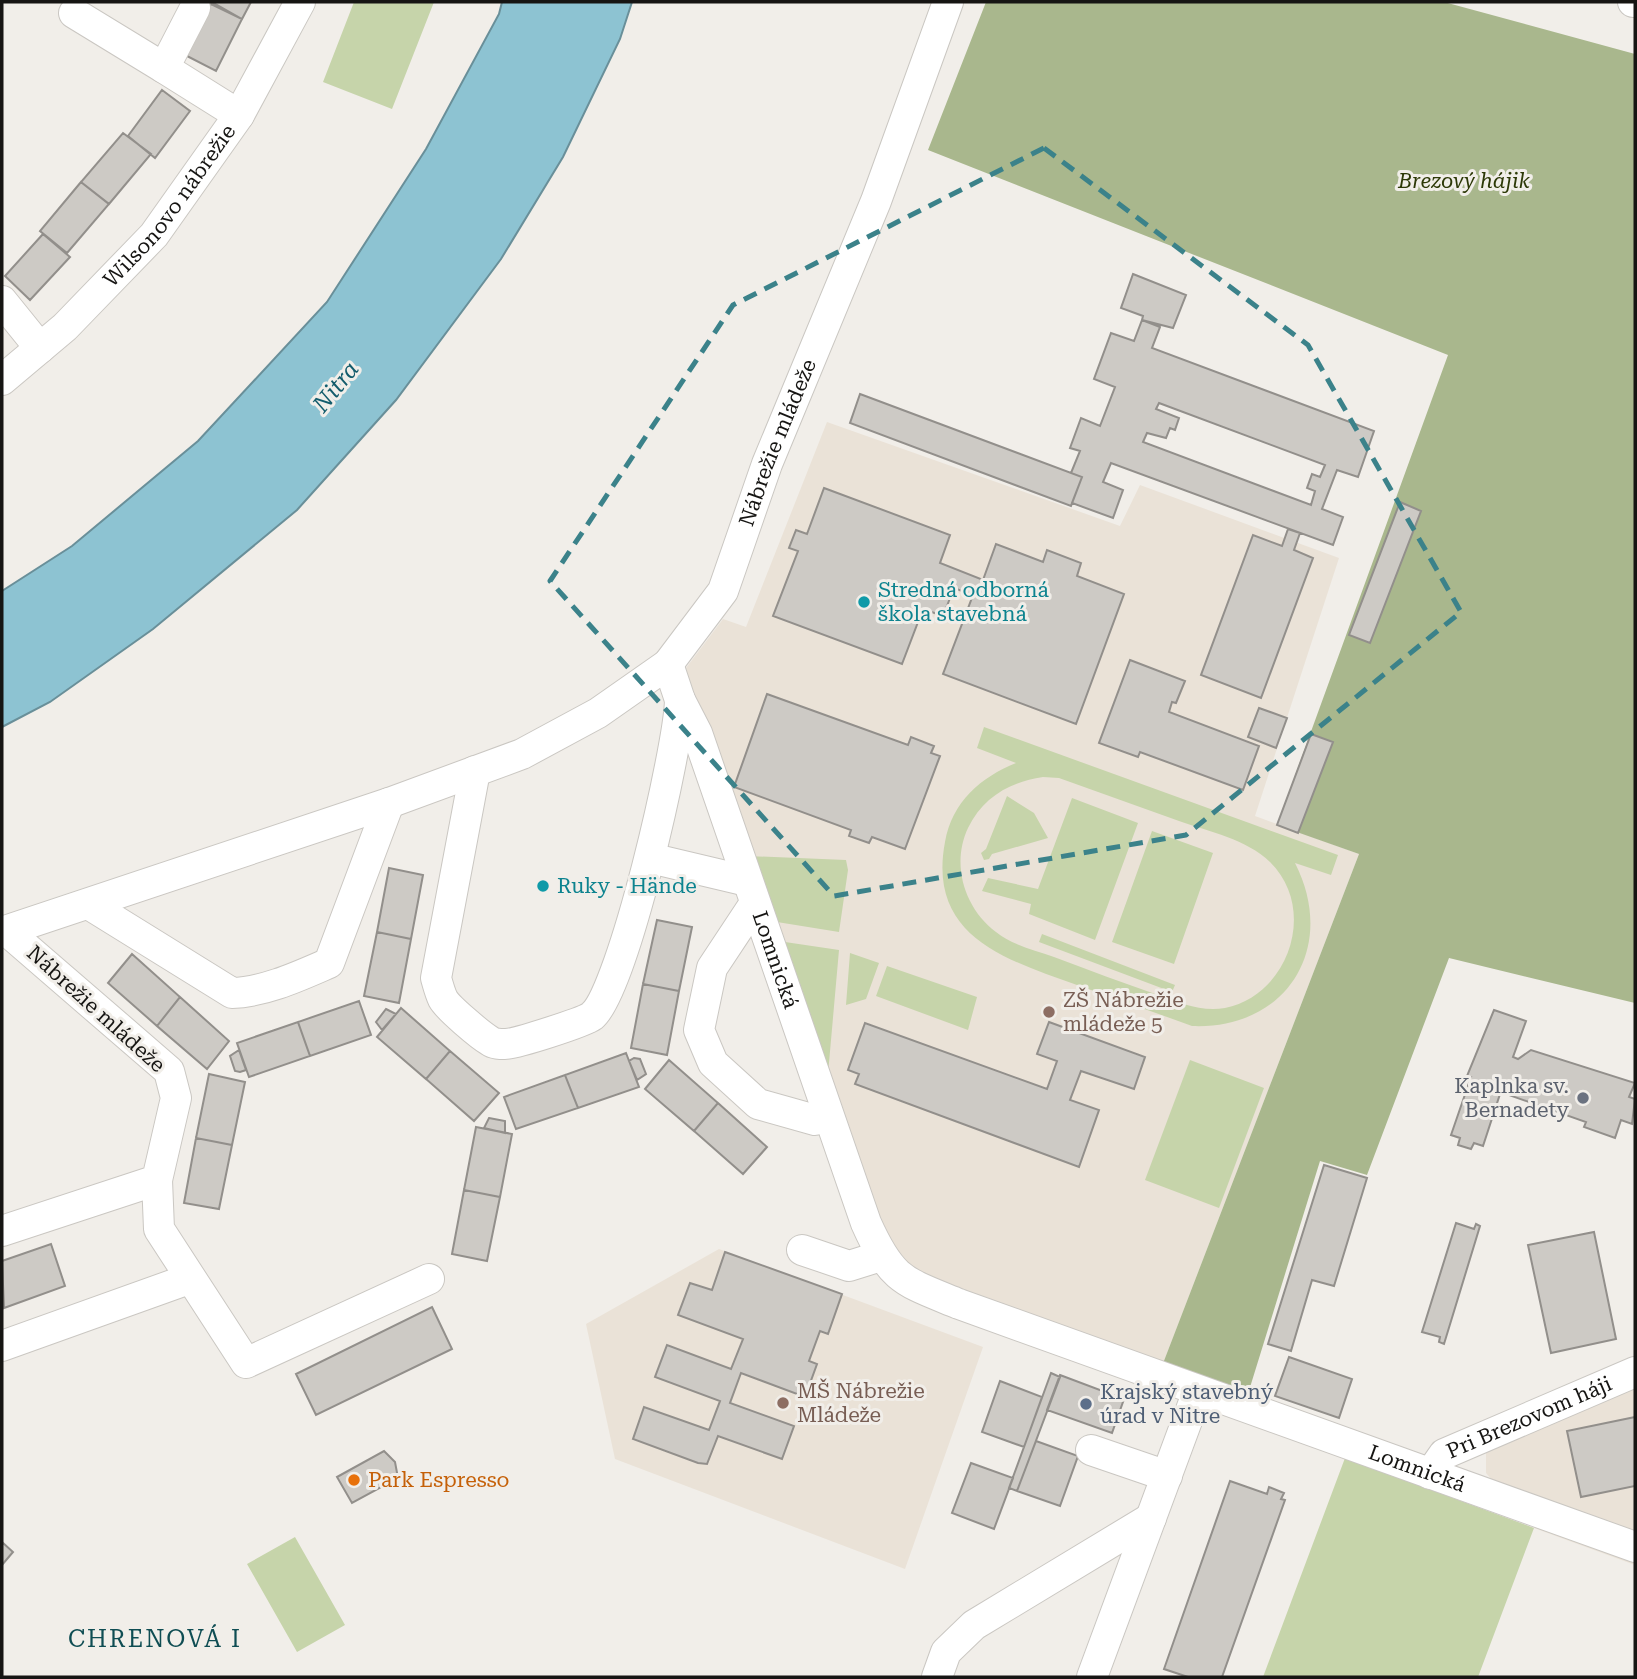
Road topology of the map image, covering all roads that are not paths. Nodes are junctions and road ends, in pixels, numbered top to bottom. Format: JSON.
{"nodes":[{"id":1,"x":300,"y":2,"type":"edge"},
{"id":2,"x":948,"y":2,"type":"edge"},
{"id":3,"x":195,"y":8,"type":"dead end"},
{"id":4,"x":74,"y":13,"type":"dead end"},
{"id":5,"x":164,"y":68,"type":"junction"},
{"id":6,"x":239,"y":115,"type":"junction"},
{"id":7,"x":2,"y":301,"type":"edge"},
{"id":8,"x":40,"y":348,"type":"junction"},
{"id":9,"x":2,"y":380,"type":"edge"},
{"id":10,"x":668,"y":664,"type":"junction"},
{"id":11,"x":680,"y":700,"type":"junction"},
{"id":12,"x":475,"y":771,"type":"junction"},
{"id":13,"x":389,"y":803,"type":"junction"},
{"id":14,"x":650,"y":858,"type":"junction"},
{"id":15,"x":751,"y":892,"type":"junction"},
{"id":16,"x":90,"y":905,"type":"junction"},
{"id":17,"x":4,"y":932,"type":"edge"},
{"id":18,"x":828,"y":1117,"type":"junction"},
{"id":19,"x":156,"y":1180,"type":"junction"},
{"id":20,"x":2,"y":1231,"type":"edge"},
{"id":21,"x":802,"y":1250,"type":"dead end"},
{"id":22,"x":881,"y":1255,"type":"junction"},
{"id":23,"x":189,"y":1279,"type":"junction"},
{"id":24,"x":429,"y":1279,"type":"dead end"},
{"id":25,"x":2,"y":1346,"type":"edge"},
{"id":26,"x":1635,"y":1372,"type":"edge"},
{"id":27,"x":1198,"y":1391,"type":"junction"},
{"id":28,"x":1091,"y":1450,"type":"dead end"},
{"id":29,"x":1430,"y":1474,"type":"junction"},
{"id":30,"x":1167,"y":1476,"type":"junction"},
{"id":31,"x":1151,"y":1518,"type":"junction"},
{"id":32,"x":1635,"y":1547,"type":"edge"},
{"id":33,"x":937,"y":1677,"type":"edge"},
{"id":34,"x":1092,"y":1677,"type":"edge"}],
"edges":[{"from":1,"to":6,"type":"street","name":"Wilsonovo nábrežie"},
{"from":2,"to":10,"type":"street","name":"Nábrežie mládeže"},
{"from":3,"to":5,"type":"street"},
{"from":4,"to":5,"type":"street"},
{"from":5,"to":6,"type":"street"},
{"from":6,"to":8,"type":"street","name":"Wilsonovo nábrežie"},
{"from":7,"to":8,"type":"street"},
{"from":8,"to":9,"type":"street","name":"Wilsonovo nábrežie"},
{"from":10,"to":11,"type":"street","name":"Lomnická"},
{"from":10,"to":12,"type":"street","name":"Nábrežie mládeže"},
{"from":11,"to":14,"type":"street"},
{"from":11,"to":15,"type":"street","name":"Lomnická"},
{"from":12,"to":13,"type":"street","name":"Nábrežie mládeže"},
{"from":12,"to":14,"type":"street"},
{"from":13,"to":16,"type":"street","name":"Nábrežie mládeže"},
{"from":13,"to":16,"type":"street"},
{"from":14,"to":15,"type":"street"},
{"from":15,"to":18,"type":"street","name":"Lomnická"},
{"from":15,"to":18,"type":"street"},
{"from":16,"to":17,"type":"street","name":"Nábrežie mládeže"},
{"from":17,"to":19,"type":"street","name":"Nábrežie mládeže"},
{"from":18,"to":22,"type":"street","name":"Lomnická"},
{"from":19,"to":20,"type":"street"},
{"from":19,"to":23,"type":"street","name":"Nábrežie mládeže"},
{"from":21,"to":22,"type":"street"},
{"from":22,"to":27,"type":"street","name":"Lomnická"},
{"from":23,"to":24,"type":"street","name":"Nábrežie mládeže"},
{"from":23,"to":25,"type":"street"},
{"from":26,"to":29,"type":"street","name":"Pri Brezovom háji"},
{"from":27,"to":29,"type":"street","name":"Lomnická"},
{"from":27,"to":30,"type":"street"},
{"from":28,"to":30,"type":"street"},
{"from":29,"to":32,"type":"street","name":"Lomnická"},
{"from":30,"to":31,"type":"street"},
{"from":31,"to":33,"type":"street"},
{"from":31,"to":34,"type":"street"}]}
